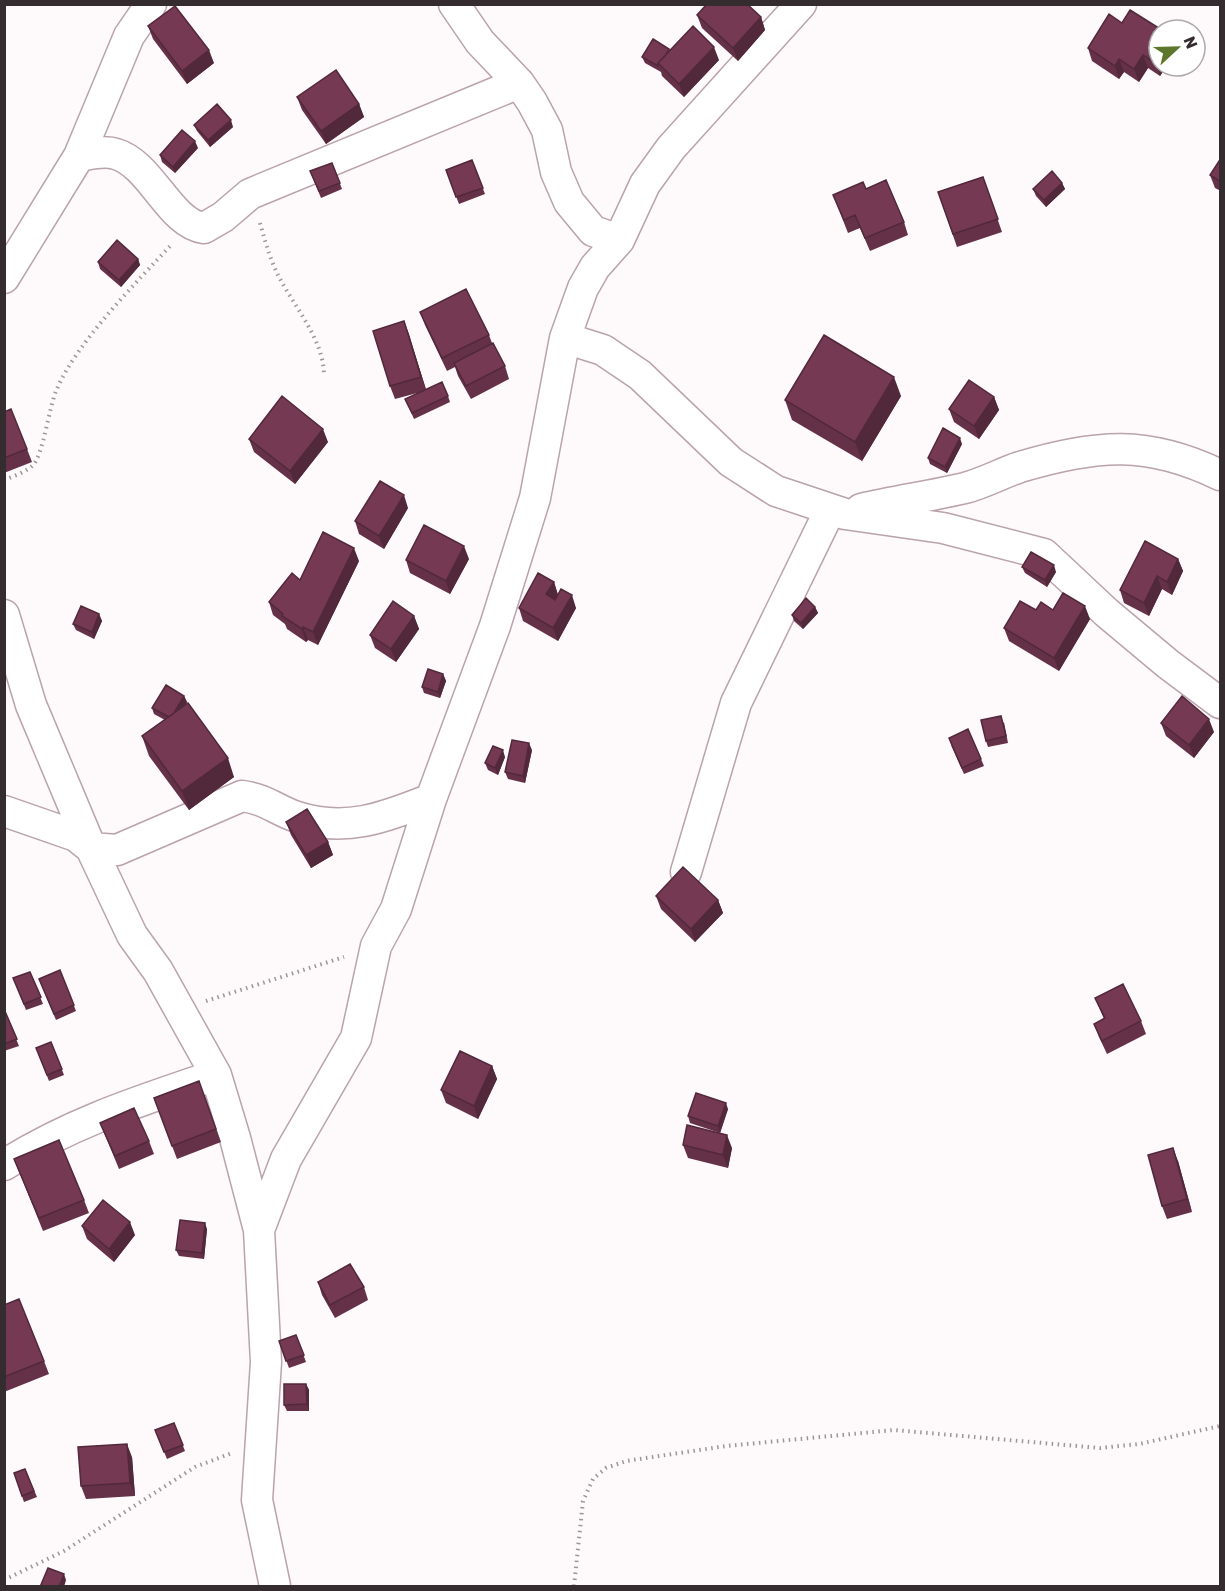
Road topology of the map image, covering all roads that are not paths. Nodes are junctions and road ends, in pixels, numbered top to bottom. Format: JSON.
{"nodes":[{"id":1,"x":151,"y":4,"type":"edge"},
{"id":2,"x":454,"y":4,"type":"edge"},
{"id":3,"x":801,"y":4,"type":"edge"},
{"id":4,"x":519,"y":83,"type":"junction"},
{"id":5,"x":79,"y":156,"type":"junction"},
{"id":6,"x":619,"y":240,"type":"junction"},
{"id":7,"x":4,"y":278,"type":"edge"},
{"id":8,"x":565,"y":338,"type":"junction"},
{"id":9,"x":1221,"y":475,"type":"edge"},
{"id":10,"x":837,"y":512,"type":"junction"},
{"id":11,"x":4,"y":615,"type":"edge"},
{"id":12,"x":1221,"y":703,"type":"edge"},
{"id":13,"x":431,"y":799,"type":"junction"},
{"id":14,"x":4,"y":812,"type":"edge"},
{"id":15,"x":91,"y":848,"type":"junction"},
{"id":16,"x":686,"y":872,"type":"edge"},
{"id":17,"x":216,"y":1075,"type":"junction"},
{"id":18,"x":4,"y":1165,"type":"edge"},
{"id":19,"x":259,"y":1230,"type":"junction"},
{"id":20,"x":275,"y":1587,"type":"edge"}],
"edges":[{"from":1,"to":5,"type":"street"},
{"from":2,"to":4,"type":"street"},
{"from":3,"to":6,"type":"street"},
{"from":4,"to":5,"type":"street"},
{"from":4,"to":6,"type":"street"},
{"from":5,"to":7,"type":"street"},
{"from":6,"to":8,"type":"street"},
{"from":8,"to":10,"type":"street"},
{"from":8,"to":13,"type":"street"},
{"from":9,"to":10,"type":"street"},
{"from":10,"to":12,"type":"street"},
{"from":10,"to":16,"type":"street"},
{"from":11,"to":15,"type":"street"},
{"from":13,"to":15,"type":"street"},
{"from":13,"to":19,"type":"street"},
{"from":14,"to":15,"type":"street"},
{"from":15,"to":17,"type":"street"},
{"from":17,"to":18,"type":"street"},
{"from":17,"to":19,"type":"street"},
{"from":19,"to":20,"type":"street"}]}
